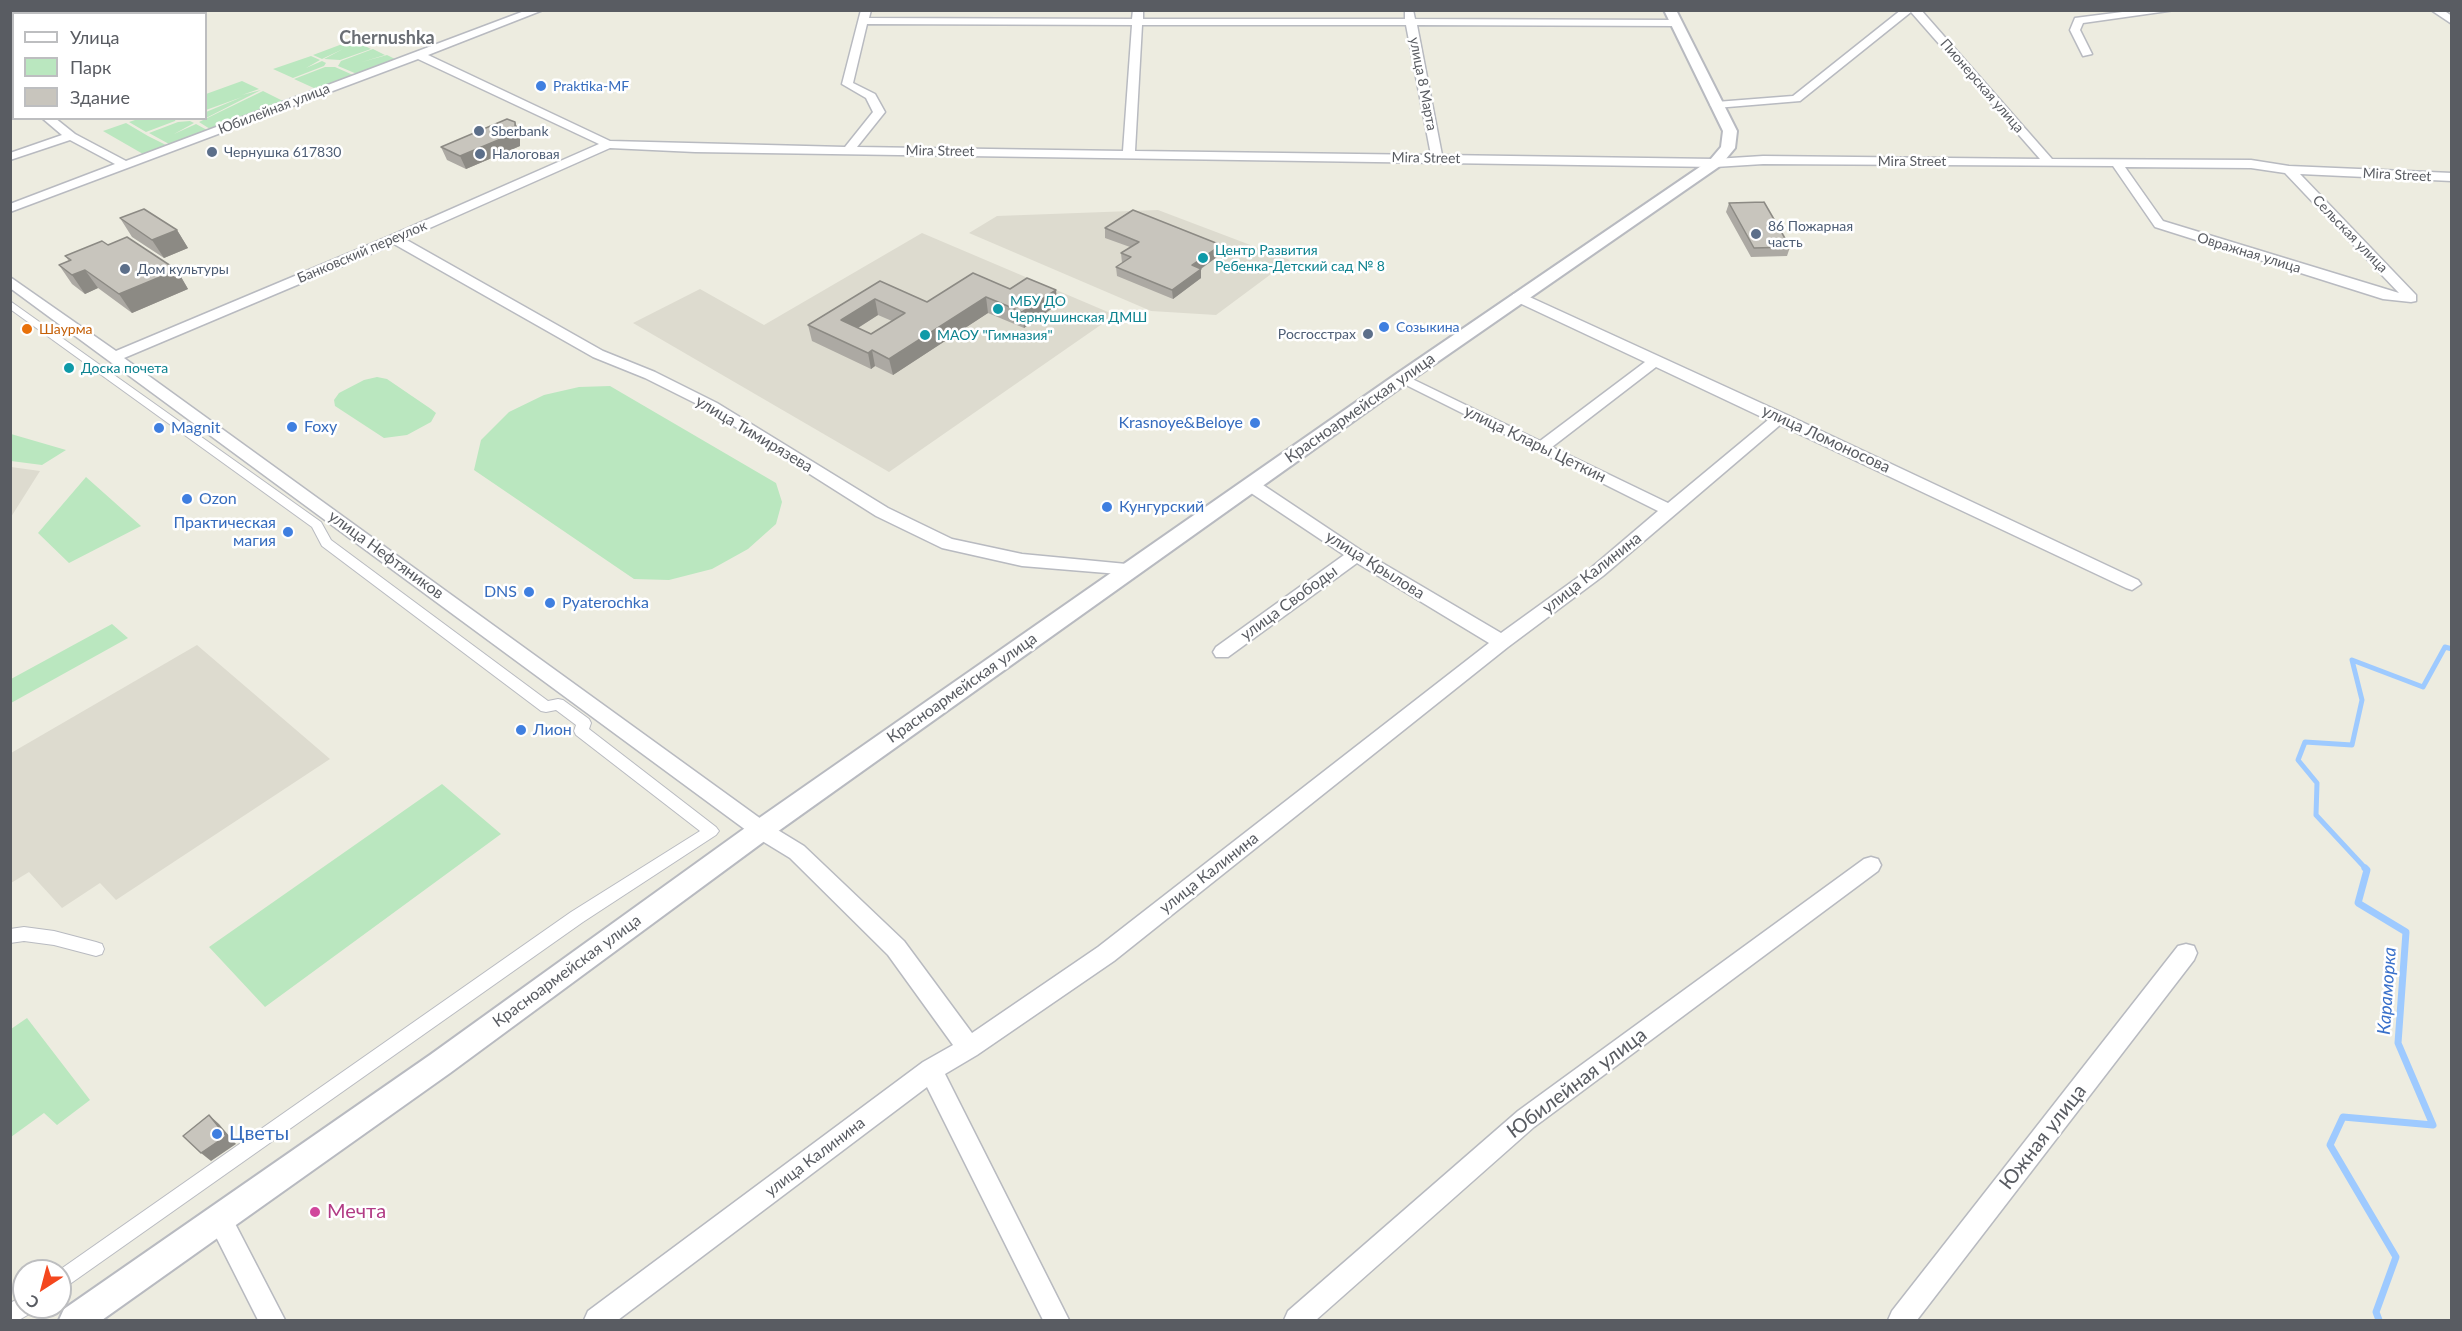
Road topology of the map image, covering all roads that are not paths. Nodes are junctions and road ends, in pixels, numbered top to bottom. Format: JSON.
{"nodes":[{"id":1,"x":538,"y":10,"type":"edge"},
{"id":2,"x":1408,"y":10,"type":"edge"},
{"id":3,"x":1908,"y":10,"type":"edge"},
{"id":4,"x":1915,"y":10,"type":"edge"},
{"id":5,"x":2170,"y":10,"type":"edge"},
{"id":6,"x":2436,"y":10,"type":"edge"},
{"id":7,"x":864,"y":16,"type":"edge"},
{"id":8,"x":1138,"y":16,"type":"edge"},
{"id":9,"x":1673,"y":17,"type":"edge"},
{"id":10,"x":2451,"y":21,"type":"edge"},
{"id":11,"x":1411,"y":22,"type":"junction"},
{"id":12,"x":2087,"y":54,"type":"dead end"},
{"id":13,"x":419,"y":55,"type":"junction"},
{"id":14,"x":1716,"y":105,"type":"junction"},
{"id":15,"x":50,"y":120,"type":"edge"},
{"id":16,"x":71,"y":136,"type":"junction"},
{"id":17,"x":608,"y":144,"type":"junction"},
{"id":18,"x":848,"y":150,"type":"junction"},
{"id":19,"x":1129,"y":153,"type":"junction"},
{"id":20,"x":10,"y":157,"type":"edge"},
{"id":21,"x":1437,"y":158,"type":"junction"},
{"id":22,"x":2048,"y":161,"type":"junction"},
{"id":23,"x":1715,"y":163,"type":"junction"},
{"id":24,"x":2117,"y":163,"type":"junction"},
{"id":25,"x":125,"y":165,"type":"junction"},
{"id":26,"x":2289,"y":170,"type":"junction"},
{"id":27,"x":2451,"y":177,"type":"edge"},
{"id":28,"x":10,"y":208,"type":"edge"},
{"id":29,"x":396,"y":239,"type":"junction"},
{"id":30,"x":10,"y":281,"type":"edge"},
{"id":31,"x":1518,"y":297,"type":"junction"},
{"id":32,"x":2411,"y":298,"type":"joint"},
{"id":33,"x":10,"y":304,"type":"edge"},
{"id":34,"x":114,"y":357,"type":"junction"},
{"id":35,"x":1656,"y":360,"type":"junction"},
{"id":36,"x":1401,"y":379,"type":"junction"},
{"id":37,"x":1780,"y":417,"type":"junction"},
{"id":38,"x":1542,"y":448,"type":"junction"},
{"id":39,"x":1251,"y":485,"type":"junction"},
{"id":40,"x":1670,"y":510,"type":"junction"},
{"id":41,"x":1356,"y":555,"type":"junction"},
{"id":42,"x":1131,"y":569,"type":"junction"},
{"id":43,"x":2132,"y":584,"type":"dead end"},
{"id":44,"x":1502,"y":642,"type":"junction"},
{"id":45,"x":1222,"y":652,"type":"dead end"},
{"id":46,"x":761,"y":830,"type":"junction"},
{"id":47,"x":1872,"y":865,"type":"dead end"},
{"id":48,"x":10,"y":936,"type":"edge"},
{"id":49,"x":96,"y":950,"type":"dead end"},
{"id":50,"x":2186,"y":953,"type":"dead end"},
{"id":51,"x":969,"y":1048,"type":"junction"},
{"id":52,"x":931,"y":1070,"type":"junction"},
{"id":53,"x":219,"y":1219,"type":"junction"},
{"id":54,"x":72,"y":1273,"type":"edge"},
{"id":55,"x":75,"y":1320,"type":"edge"},
{"id":56,"x":272,"y":1320,"type":"edge"},
{"id":57,"x":597,"y":1320,"type":"edge"},
{"id":58,"x":1056,"y":1320,"type":"edge"},
{"id":59,"x":1297,"y":1320,"type":"edge"},
{"id":60,"x":1901,"y":1320,"type":"edge"}],
"edges":[{"from":1,"to":13,"type":"street","name":"Юбилейная улица"},
{"from":2,"to":11,"type":"street","name":"улица 8 Марта"},
{"from":3,"to":14,"type":"street"},
{"from":4,"to":22,"type":"street","name":"Пионерская улица"},
{"from":5,"to":12,"type":"street"},
{"from":6,"to":10,"type":"street"},
{"from":7,"to":8,"type":"street"},
{"from":7,"to":18,"type":"street"},
{"from":8,"to":11,"type":"street"},
{"from":8,"to":19,"type":"street"},
{"from":9,"to":11,"type":"street"},
{"from":9,"to":14,"type":"street","name":"Красноармейская улица"},
{"from":11,"to":21,"type":"street","name":"улица 8 Марта"},
{"from":13,"to":17,"type":"street","name":"Mira Street"},
{"from":13,"to":25,"type":"street","name":"Юбилейная улица"},
{"from":14,"to":23,"type":"street","name":"Красноармейская улица"},
{"from":15,"to":16,"type":"street"},
{"from":16,"to":20,"type":"street"},
{"from":16,"to":25,"type":"street"},
{"from":17,"to":18,"type":"street","name":"Mira Street"},
{"from":17,"to":29,"type":"street","name":"Банковский переулок"},
{"from":18,"to":19,"type":"street","name":"Mira Street"},
{"from":19,"to":21,"type":"street","name":"Mira Street"},
{"from":21,"to":23,"type":"street","name":"Mira Street"},
{"from":22,"to":23,"type":"street","name":"Mira Street"},
{"from":22,"to":24,"type":"street","name":"Mira Street"},
{"from":23,"to":31,"type":"street","name":"Красноармейская улица"},
{"from":24,"to":26,"type":"street","name":"Mira Street"},
{"from":24,"to":32,"type":"street","name":"Овражная улица"},
{"from":25,"to":28,"type":"street","name":"Юбилейная улица"},
{"from":26,"to":27,"type":"street","name":"Mira Street"},
{"from":26,"to":32,"type":"street","name":"Сельская улица"},
{"from":29,"to":34,"type":"street","name":"Банковский переулок"},
{"from":29,"to":42,"type":"street","name":"улица Тимирязева"},
{"from":30,"to":34,"type":"street","name":"улица Нефтяников"},
{"from":31,"to":35,"type":"street","name":"улица Ломоносова"},
{"from":31,"to":36,"type":"street","name":"Красноармейская улица"},
{"from":33,"to":54,"type":"street"},
{"from":34,"to":46,"type":"street","name":"улица Нефтяников"},
{"from":35,"to":37,"type":"street","name":"улица Ломоносова"},
{"from":35,"to":38,"type":"street"},
{"from":36,"to":38,"type":"street","name":"улица Клары Цеткин"},
{"from":36,"to":39,"type":"street","name":"Красноармейская улица"},
{"from":37,"to":40,"type":"street","name":"улица Калинина"},
{"from":37,"to":43,"type":"street","name":"улица Ломоносова"},
{"from":38,"to":40,"type":"street","name":"улица Клары Цеткин"},
{"from":39,"to":41,"type":"street","name":"улица Крылова"},
{"from":39,"to":42,"type":"street","name":"Красноармейская улица"},
{"from":40,"to":44,"type":"street","name":"улица Калинина"},
{"from":41,"to":44,"type":"street","name":"улица Крылова"},
{"from":41,"to":45,"type":"street","name":"улица Свободы"},
{"from":42,"to":46,"type":"street","name":"Красноармейская улица"},
{"from":44,"to":51,"type":"street","name":"улица Калинина"},
{"from":46,"to":51,"type":"street","name":"улица Нефтяников"},
{"from":46,"to":53,"type":"street","name":"Красноармейская улица"},
{"from":47,"to":59,"type":"street","name":"Юбилейная улица"},
{"from":48,"to":49,"type":"street"},
{"from":50,"to":60,"type":"street","name":"Южная улица"},
{"from":51,"to":52,"type":"street","name":"улица Калинина"},
{"from":52,"to":57,"type":"street","name":"улица Калинина"},
{"from":52,"to":58,"type":"street"},
{"from":53,"to":55,"type":"street","name":"Красноармейская улица"},
{"from":53,"to":56,"type":"street"}]}
